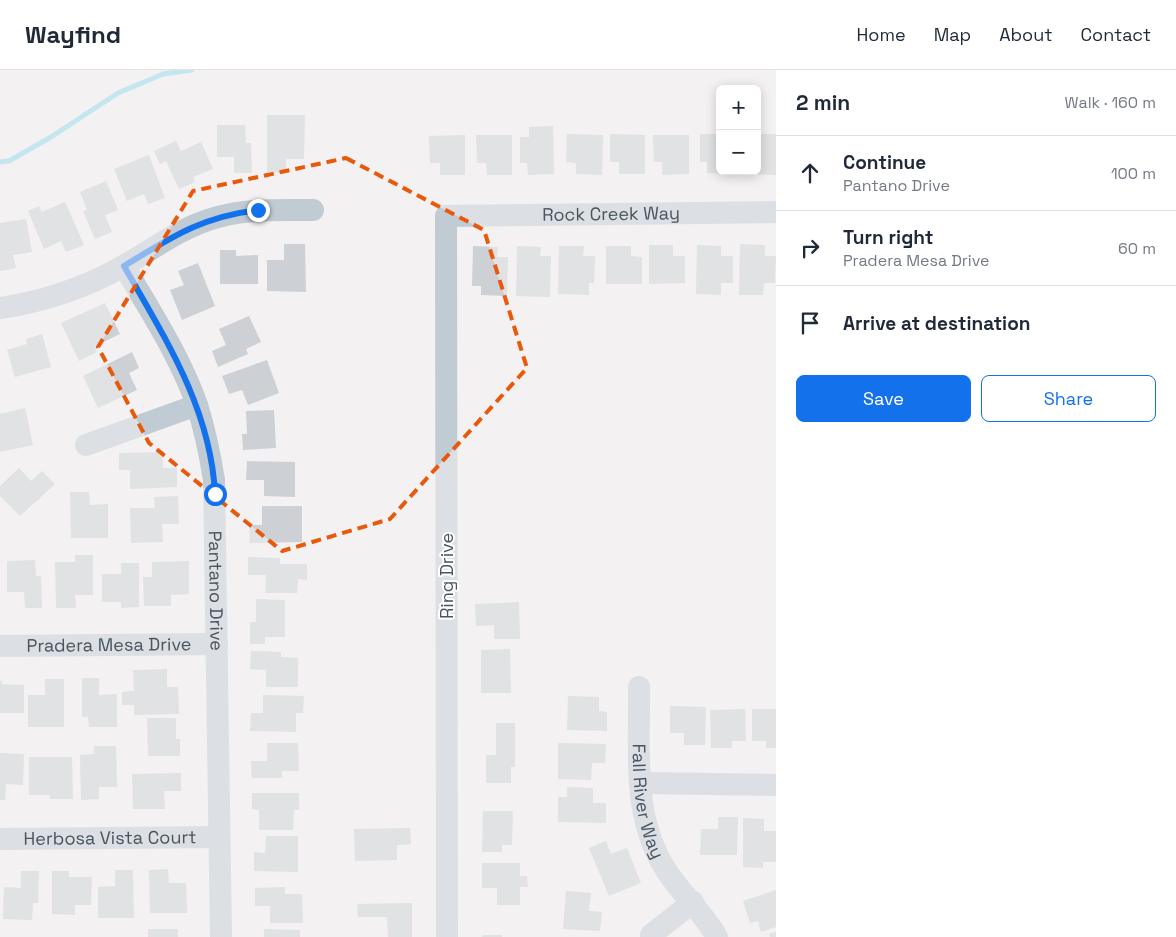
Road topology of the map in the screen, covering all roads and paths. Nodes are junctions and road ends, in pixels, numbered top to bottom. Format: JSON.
{"nodes":[{"id":1,"x":313,"y":210,"type":"dead end"},
{"id":2,"x":776,"y":212,"type":"edge"},
{"id":3,"x":446,"y":216,"type":"joint"},
{"id":4,"x":124,"y":266,"type":"junction"},
{"id":5,"x":0,"y":308,"type":"edge"},
{"id":6,"x":197,"y":405,"type":"junction"},
{"id":7,"x":86,"y":445,"type":"dead end"},
{"id":8,"x":217,"y":644,"type":"junction"},
{"id":9,"x":0,"y":646,"type":"edge"},
{"id":10,"x":639,"y":687,"type":"dead end"},
{"id":11,"x":640,"y":783,"type":"junction"},
{"id":12,"x":776,"y":785,"type":"edge"},
{"id":13,"x":219,"y":837,"type":"junction"},
{"id":14,"x":0,"y":839,"type":"edge"},
{"id":15,"x":692,"y":902,"type":"junction"},
{"id":16,"x":651,"y":935,"type":"dead end"},
{"id":17,"x":221,"y":937,"type":"edge"},
{"id":18,"x":447,"y":937,"type":"edge"},
{"id":19,"x":717,"y":937,"type":"edge"}],
"edges":[{"from":1,"to":4,"type":"street"},
{"from":2,"to":3,"type":"street","name":"Rock Creek Way"},
{"from":3,"to":18,"type":"street","name":"Ring Drive"},
{"from":4,"to":5,"type":"street"},
{"from":4,"to":6,"type":"street","name":"Pantano Drive"},
{"from":6,"to":7,"type":"street"},
{"from":6,"to":8,"type":"street","name":"Pantano Drive"},
{"from":8,"to":9,"type":"street","name":"Pradera Mesa Drive"},
{"from":8,"to":13,"type":"street","name":"Pantano Drive"},
{"from":10,"to":11,"type":"street","name":"Fall River Way"},
{"from":11,"to":12,"type":"street"},
{"from":11,"to":15,"type":"street","name":"Fall River Way"},
{"from":13,"to":14,"type":"street","name":"Herbosa Vista Court"},
{"from":13,"to":17,"type":"street","name":"Pantano Drive"},
{"from":15,"to":16,"type":"street"},
{"from":15,"to":19,"type":"street","name":"Fall River Way"}]}
